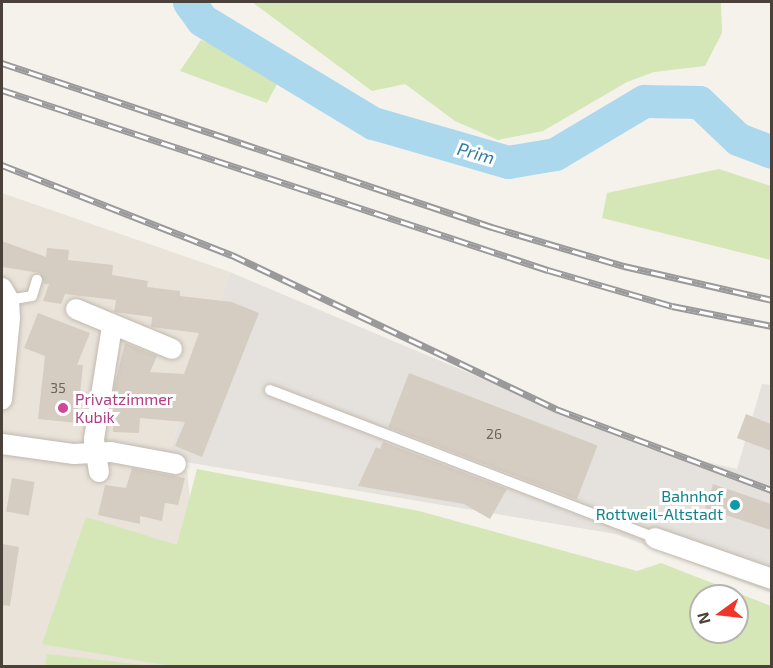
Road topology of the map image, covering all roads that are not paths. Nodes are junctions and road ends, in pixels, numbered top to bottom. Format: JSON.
{"nodes":[{"id":1,"x":37,"y":280,"type":"dead end"},
{"id":2,"x":8,"y":293,"type":"edge"},
{"id":3,"x":76,"y":309,"type":"dead end"},
{"id":4,"x":112,"y":326,"type":"junction"},
{"id":5,"x":172,"y":349,"type":"dead end"},
{"id":6,"x":270,"y":390,"type":"dead end"},
{"id":7,"x":2,"y":400,"type":"edge"},
{"id":8,"x":3,"y":449,"type":"edge"},
{"id":9,"x":95,"y":453,"type":"junction"},
{"id":10,"x":176,"y":464,"type":"dead end"},
{"id":11,"x":99,"y":472,"type":"dead end"},
{"id":12,"x":655,"y":538,"type":"joint"},
{"id":13,"x":771,"y":579,"type":"edge"}],
"edges":[{"from":1,"to":2,"type":"lane"},
{"from":2,"to":7,"type":"street"},
{"from":3,"to":4,"type":"street"},
{"from":4,"to":5,"type":"street"},
{"from":4,"to":9,"type":"street"},
{"from":6,"to":12,"type":"lane"},
{"from":8,"to":9,"type":"street"},
{"from":9,"to":10,"type":"street"},
{"from":9,"to":11,"type":"street"},
{"from":12,"to":13,"type":"street"}]}
